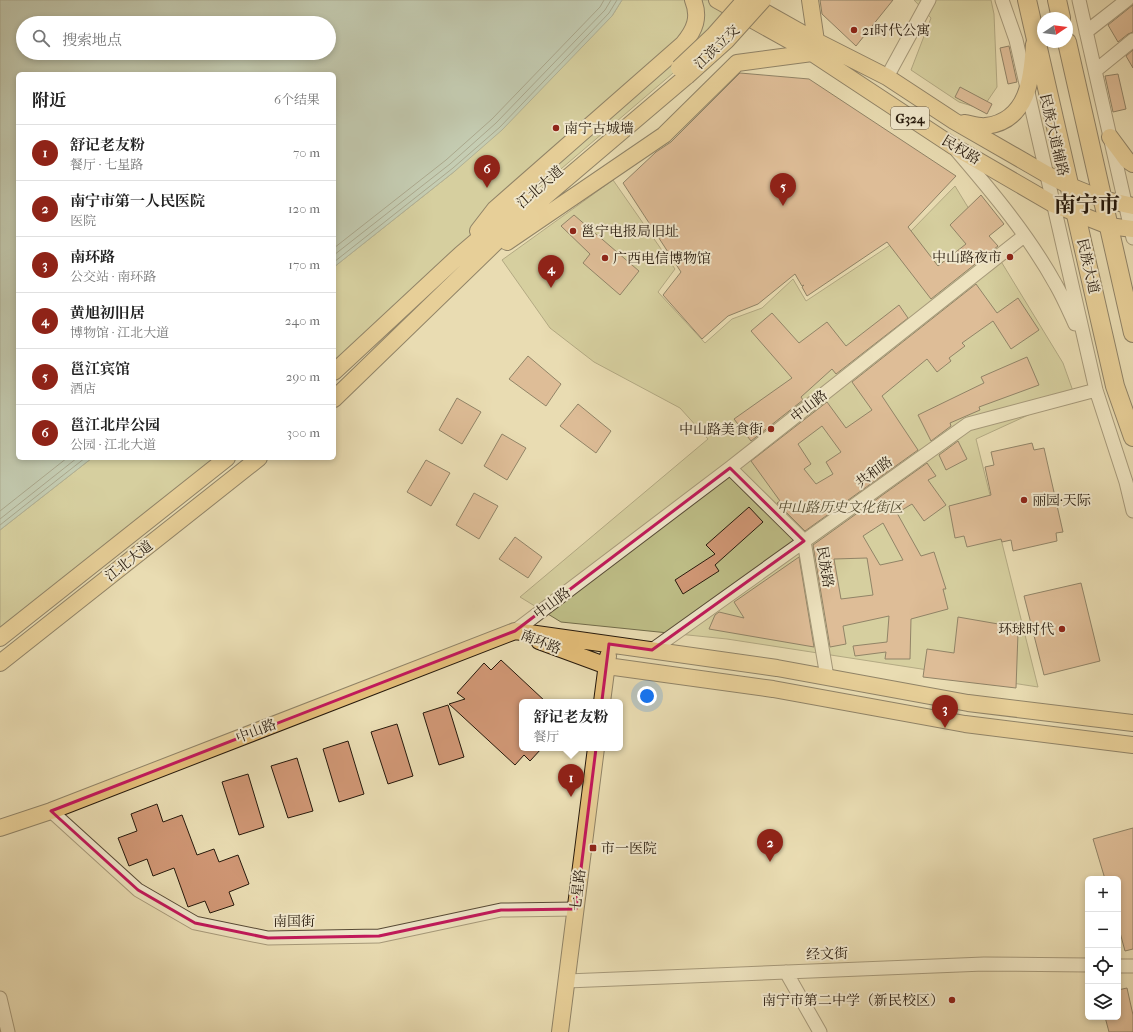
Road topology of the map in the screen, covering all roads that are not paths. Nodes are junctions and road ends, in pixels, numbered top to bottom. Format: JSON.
{"nodes":[{"id":1,"x":693,"y":0,"type":"edge"},
{"id":2,"x":717,"y":0,"type":"edge"},
{"id":3,"x":744,"y":0,"type":"edge"},
{"id":4,"x":763,"y":0,"type":"edge"},
{"id":5,"x":810,"y":0,"type":"edge"},
{"id":6,"x":929,"y":0,"type":"edge"},
{"id":7,"x":1002,"y":0,"type":"edge"},
{"id":8,"x":1028,"y":0,"type":"edge"},
{"id":9,"x":1057,"y":0,"type":"edge"},
{"id":10,"x":1079,"y":0,"type":"edge"},
{"id":11,"x":1127,"y":0,"type":"edge"},
{"id":12,"x":1060,"y":12,"type":"edge"},
{"id":13,"x":1034,"y":31,"type":"junction"},
{"id":14,"x":1086,"y":32,"type":"junction"},
{"id":15,"x":1133,"y":40,"type":"edge"},
{"id":16,"x":814,"y":47,"type":"junction"},
{"id":17,"x":1068,"y":48,"type":"edge"},
{"id":18,"x":1095,"y":71,"type":"junction"},
{"id":19,"x":687,"y":76,"type":"joint"},
{"id":20,"x":887,"y":77,"type":"junction"},
{"id":21,"x":1027,"y":91,"type":"junction"},
{"id":22,"x":954,"y":121,"type":"junction"},
{"id":23,"x":1110,"y":137,"type":"junction"},
{"id":24,"x":953,"y":146,"type":"junction"},
{"id":25,"x":1133,"y":164,"type":"edge"},
{"id":26,"x":1046,"y":174,"type":"junction"},
{"id":27,"x":1070,"y":186,"type":"junction"},
{"id":28,"x":1102,"y":198,"type":"junction"},
{"id":29,"x":1053,"y":204,"type":"junction"},
{"id":30,"x":1129,"y":205,"type":"edge"},
{"id":31,"x":523,"y":208,"type":"junction"},
{"id":32,"x":1076,"y":215,"type":"junction"},
{"id":33,"x":1109,"y":226,"type":"junction"},
{"id":34,"x":1132,"y":233,"type":"edge"},
{"id":35,"x":1024,"y":236,"type":"junction"},
{"id":36,"x":461,"y":254,"type":"junction"},
{"id":37,"x":474,"y":264,"type":"junction"},
{"id":38,"x":1133,"y":333,"type":"edge"},
{"id":39,"x":1086,"y":346,"type":"junction"},
{"id":40,"x":336,"y":370,"type":"edge"},
{"id":41,"x":1096,"y":390,"type":"junction"},
{"id":42,"x":336,"y":397,"type":"edge"},
{"id":43,"x":1133,"y":437,"type":"edge"},
{"id":44,"x":224,"y":460,"type":"edge"},
{"id":45,"x":256,"y":460,"type":"edge"},
{"id":46,"x":730,"y":468,"type":"junction"},
{"id":47,"x":1133,"y":511,"type":"edge"},
{"id":48,"x":804,"y":541,"type":"junction"},
{"id":49,"x":515,"y":631,"type":"junction"},
{"id":50,"x":0,"y":638,"type":"edge"},
{"id":51,"x":609,"y":644,"type":"junction"},
{"id":52,"x":652,"y":650,"type":"junction"},
{"id":53,"x":0,"y":663,"type":"edge"},
{"id":54,"x":607,"y":666,"type":"junction"},
{"id":55,"x":827,"y":677,"type":"junction"},
{"id":56,"x":602,"y":699,"type":"edge"},
{"id":57,"x":1133,"y":723,"type":"edge"},
{"id":58,"x":1132,"y":744,"type":"edge"},
{"id":59,"x":596,"y":751,"type":"edge"},
{"id":60,"x":51,"y":811,"type":"junction"},
{"id":61,"x":0,"y":828,"type":"edge"},
{"id":62,"x":576,"y":909,"type":"junction"},
{"id":63,"x":1085,"y":965,"type":"edge"},
{"id":64,"x":1121,"y":966,"type":"edge"},
{"id":65,"x":1133,"y":966,"type":"edge"},
{"id":66,"x":786,"y":972,"type":"junction"},
{"id":67,"x":567,"y":981,"type":"junction"},
{"id":68,"x":0,"y":998,"type":"edge"},
{"id":69,"x":8,"y":1032,"type":"edge"},
{"id":70,"x":560,"y":1032,"type":"edge"},
{"id":71,"x":820,"y":1032,"type":"edge"}],
"edges":[{"from":1,"to":36,"type":"main road"},
{"from":2,"to":16,"type":"main road","name":"民权路","number":"G324"},
{"from":3,"to":16,"type":"main road","name":"民权路","number":"G324"},
{"from":3,"to":31,"type":"main road","name":"江北大道","bridge":true},
{"from":4,"to":19,"type":"main road","name":"江滨立交","bridge":true},
{"from":5,"to":16,"type":"main road"},
{"from":6,"to":20,"type":"street"},
{"from":7,"to":21,"type":"street","name":"民族大道辅路"},
{"from":8,"to":13,"type":"highway","name":"民族大道"},
{"from":9,"to":12,"type":"highway"},
{"from":10,"to":14,"type":"street"},
{"from":11,"to":14,"type":"street"},
{"from":13,"to":21,"type":"main road"},
{"from":13,"to":27,"type":"highway","name":"民族大道"},
{"from":14,"to":18,"type":"street"},
{"from":15,"to":18,"type":"street"},
{"from":16,"to":20,"type":"main road","name":"民权路","number":"G324"},
{"from":16,"to":24,"type":"main road","name":"民权路","number":"G324"},
{"from":16,"to":37,"type":"main road"},
{"from":17,"to":28,"type":"highway","name":"民族大道"},
{"from":18,"to":23,"type":"street"},
{"from":19,"to":31,"type":"main road","name":"江北大道"},
{"from":20,"to":22,"type":"main road","name":"民权路","number":"G324"},
{"from":21,"to":22,"type":"main road"},
{"from":21,"to":26,"type":"street","name":"民族大道辅路"},
{"from":22,"to":26,"type":"main road","name":"民权路","number":"G324"},
{"from":23,"to":25,"type":"main road"},
{"from":23,"to":30,"type":"street"},
{"from":24,"to":29,"type":"main road","name":"民权路","number":"G324"},
{"from":24,"to":35,"type":"street"},
{"from":26,"to":27,"type":"main road","name":"民权路","number":"G324"},
{"from":26,"to":29,"type":"street","name":"民族大道辅路"},
{"from":27,"to":28,"type":"main road","number":"G324"},
{"from":27,"to":32,"type":"highway","name":"民族大道"},
{"from":28,"to":30,"type":"main road","number":"G324"},
{"from":28,"to":33,"type":"highway","name":"民族大道"},
{"from":29,"to":32,"type":"main road","name":"民权路","number":"G324"},
{"from":29,"to":39,"type":"street","name":"民族大道辅路"},
{"from":30,"to":34,"type":"street"},
{"from":31,"to":36,"type":"main road","name":"江北大道"},
{"from":31,"to":37,"type":"main road","name":"江北大道"},
{"from":32,"to":33,"type":"main road","name":"民权路","number":"G324"},
{"from":32,"to":43,"type":"highway","name":"民族大道"},
{"from":33,"to":34,"type":"main road","number":"G324"},
{"from":33,"to":38,"type":"highway","name":"民族大道"},
{"from":35,"to":39,"type":"street"},
{"from":35,"to":46,"type":"street","name":"中山路"},
{"from":36,"to":40,"type":"main road","name":"江北大道"},
{"from":37,"to":42,"type":"main road","name":"江北大道"},
{"from":39,"to":41,"type":"street","name":"民族大道辅路"},
{"from":41,"to":47,"type":"street","name":"民族大道辅路"},
{"from":41,"to":48,"type":"street","name":"共和路"},
{"from":44,"to":50,"type":"main road","name":"江北大道"},
{"from":45,"to":53,"type":"main road","name":"江北大道"},
{"from":46,"to":48,"type":"street","name":"民族路"},
{"from":46,"to":49,"type":"street","name":"中山路"},
{"from":48,"to":52,"type":"street","name":"共和路"},
{"from":48,"to":55,"type":"street","name":"民族路"},
{"from":49,"to":51,"type":"main road","name":"南环路"},
{"from":49,"to":54,"type":"main road","name":"南环路"},
{"from":49,"to":60,"type":"main road","name":"中山路"},
{"from":51,"to":52,"type":"main road","name":"南环路"},
{"from":51,"to":54,"type":"main road"},
{"from":52,"to":55,"type":"main road","name":"南环路"},
{"from":54,"to":56,"type":"main road"},
{"from":54,"to":58,"type":"main road","name":"南环路"},
{"from":55,"to":57,"type":"main road","name":"南环路"},
{"from":59,"to":62,"type":"main road","name":"七星路"},
{"from":60,"to":61,"type":"main road","name":"中山路"},
{"from":60,"to":62,"type":"street","name":"南国街"},
{"from":62,"to":67,"type":"main road","name":"七星路"},
{"from":63,"to":66,"type":"street","name":"经文街"},
{"from":64,"to":65,"type":"street"},
{"from":66,"to":67,"type":"street","name":"经文街"},
{"from":66,"to":71,"type":"street"},
{"from":67,"to":70,"type":"main road","name":"七星路"},
{"from":68,"to":69,"type":"street"}]}
